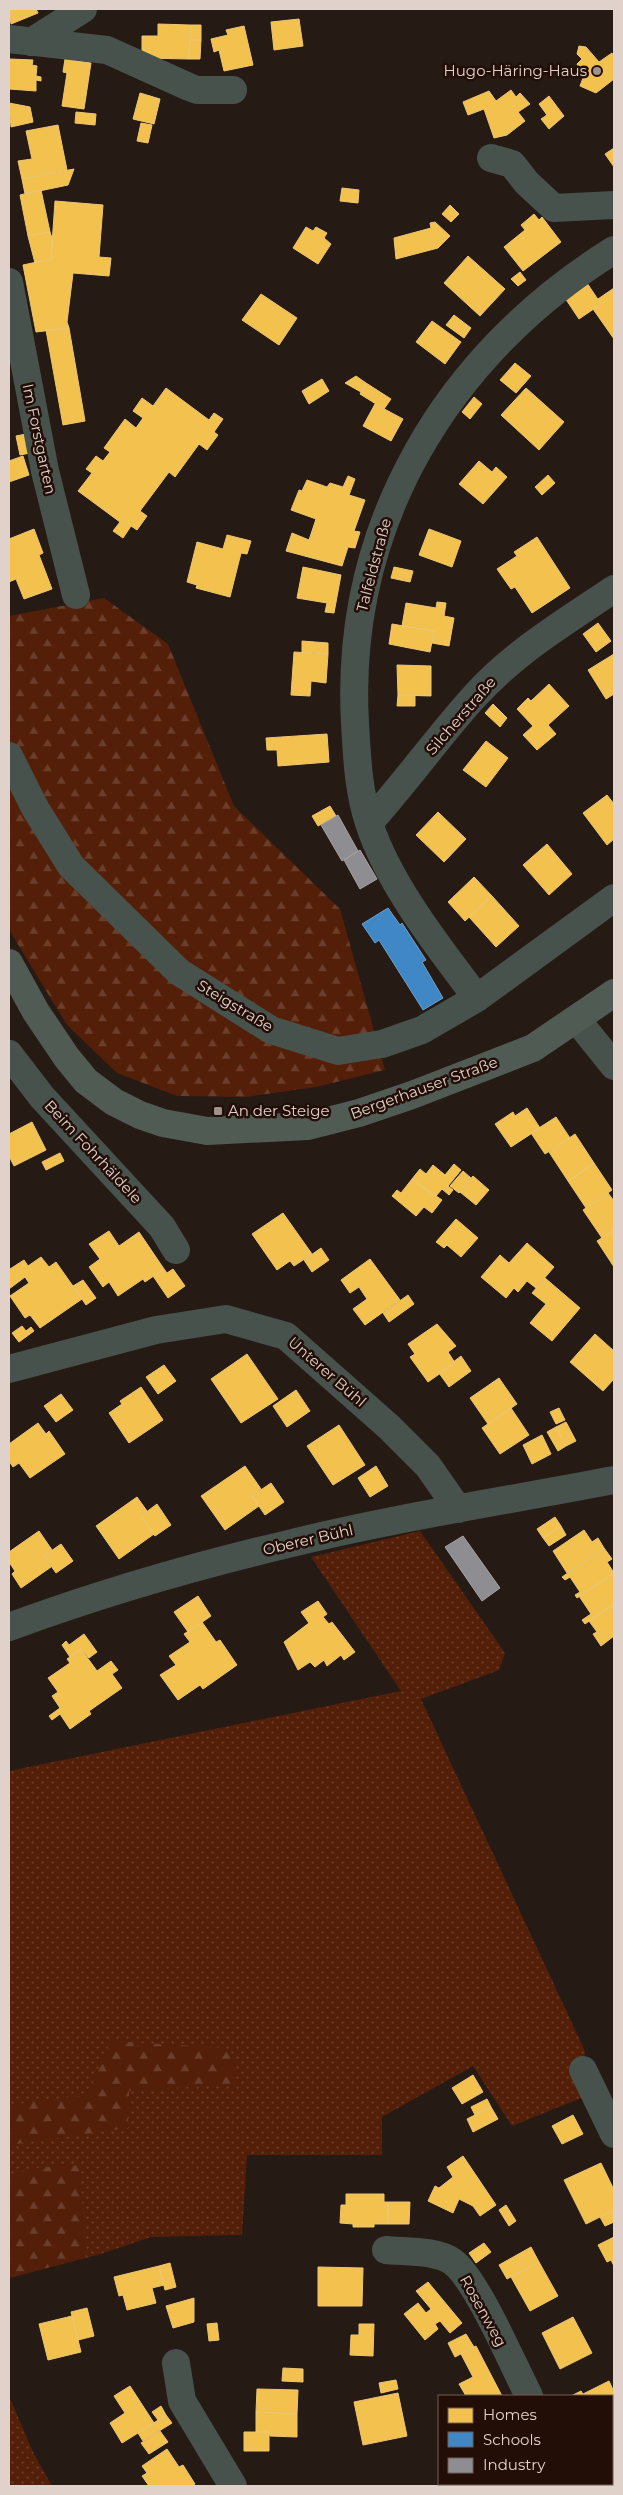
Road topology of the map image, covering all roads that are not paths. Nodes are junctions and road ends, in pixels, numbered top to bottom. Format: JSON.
{"nodes":[{"id":1,"x":83,"y":9,"type":"edge"},
{"id":2,"x":20,"y":40,"type":"edge"},
{"id":3,"x":233,"y":90,"type":"dead end"},
{"id":4,"x":491,"y":158,"type":"dead end"},
{"id":5,"x":614,"y":204,"type":"edge"},
{"id":6,"x":614,"y":250,"type":"edge"},
{"id":7,"x":9,"y":282,"type":"edge"},
{"id":8,"x":614,"y":588,"type":"edge"},
{"id":9,"x":76,"y":595,"type":"dead end"},
{"id":10,"x":9,"y":756,"type":"edge"},
{"id":11,"x":369,"y":823,"type":"junction"},
{"id":12,"x":614,"y":898,"type":"edge"},
{"id":13,"x":9,"y":963,"type":"edge"},
{"id":14,"x":614,"y":993,"type":"edge"},
{"id":15,"x":477,"y":998,"type":"junction"},
{"id":16,"x":577,"y":1020,"type":"junction"},
{"id":17,"x":9,"y":1054,"type":"edge"},
{"id":18,"x":614,"y":1066,"type":"edge"},
{"id":19,"x":176,"y":1250,"type":"dead end"},
{"id":20,"x":9,"y":1369,"type":"edge"},
{"id":21,"x":614,"y":1480,"type":"edge"},
{"id":22,"x":458,"y":1509,"type":"junction"},
{"id":23,"x":9,"y":1627,"type":"edge"},
{"id":24,"x":583,"y":2070,"type":"dead end"},
{"id":25,"x":614,"y":2134,"type":"edge"},
{"id":26,"x":386,"y":2250,"type":"dead end"},
{"id":27,"x":176,"y":2363,"type":"dead end"},
{"id":28,"x":528,"y":2395,"type":"edge"},
{"id":29,"x":233,"y":2486,"type":"edge"}],
"edges":[{"from":1,"to":2,"type":"street"},
{"from":2,"to":3,"type":"street"},
{"from":4,"to":5,"type":"street"},
{"from":6,"to":11,"type":"street","name":"Talfeldstraße"},
{"from":7,"to":9,"type":"street","name":"Im Forstgarten"},
{"from":8,"to":11,"type":"street","name":"Silcherstraße"},
{"from":10,"to":15,"type":"street","name":"Steigstraße"},
{"from":11,"to":15,"type":"street","name":"Talfeldstraße"},
{"from":12,"to":15,"type":"street","name":"Steigstraße"},
{"from":13,"to":16,"type":"main road","name":"Bergerhauser Straße"},
{"from":14,"to":16,"type":"main road","name":"Bergerhauser Straße"},
{"from":16,"to":18,"type":"street"},
{"from":17,"to":19,"type":"street","name":"Beim Fohrhäldele"},
{"from":20,"to":22,"type":"street","name":"Unterer Bühl"},
{"from":21,"to":22,"type":"street","name":"Oberer Bühl"},
{"from":22,"to":23,"type":"street","name":"Oberer Bühl"},
{"from":24,"to":25,"type":"street"},
{"from":26,"to":28,"type":"street","name":"Rosenweg"},
{"from":27,"to":29,"type":"street"}]}
